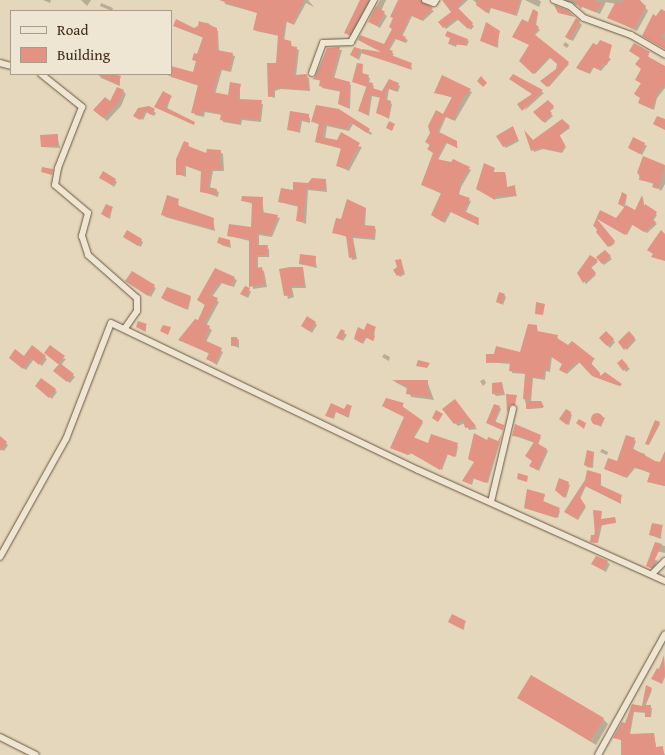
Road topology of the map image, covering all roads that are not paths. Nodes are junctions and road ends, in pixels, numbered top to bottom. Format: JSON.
{"nodes":[{"id":1,"x":374,"y":0,"type":"edge"},
{"id":2,"x":425,"y":0,"type":"edge"},
{"id":3,"x":436,"y":0,"type":"edge"},
{"id":4,"x":554,"y":0,"type":"edge"},
{"id":5,"x":665,"y":55,"type":"edge"},
{"id":6,"x":312,"y":73,"type":"dead end"},
{"id":7,"x":42,"y":75,"type":"edge"},
{"id":8,"x":125,"y":328,"type":"junction"},
{"id":9,"x":513,"y":409,"type":"dead end"},
{"id":10,"x":491,"y":502,"type":"junction"},
{"id":11,"x":0,"y":557,"type":"edge"},
{"id":12,"x":665,"y":562,"type":"edge"},
{"id":13,"x":653,"y":573,"type":"junction"},
{"id":14,"x":665,"y":581,"type":"edge"},
{"id":15,"x":665,"y":634,"type":"edge"},
{"id":16,"x":0,"y":737,"type":"edge"},
{"id":17,"x":36,"y":755,"type":"edge"},
{"id":18,"x":598,"y":755,"type":"edge"}],
"edges":[{"from":1,"to":6,"type":"street"},
{"from":2,"to":3,"type":"street"},
{"from":4,"to":5,"type":"street"},
{"from":7,"to":8,"type":"street"},
{"from":8,"to":10,"type":"street"},
{"from":8,"to":11,"type":"street"},
{"from":9,"to":10,"type":"street"},
{"from":10,"to":13,"type":"street"},
{"from":12,"to":13,"type":"street"},
{"from":13,"to":14,"type":"street"},
{"from":15,"to":18,"type":"street"},
{"from":16,"to":17,"type":"street"}]}
